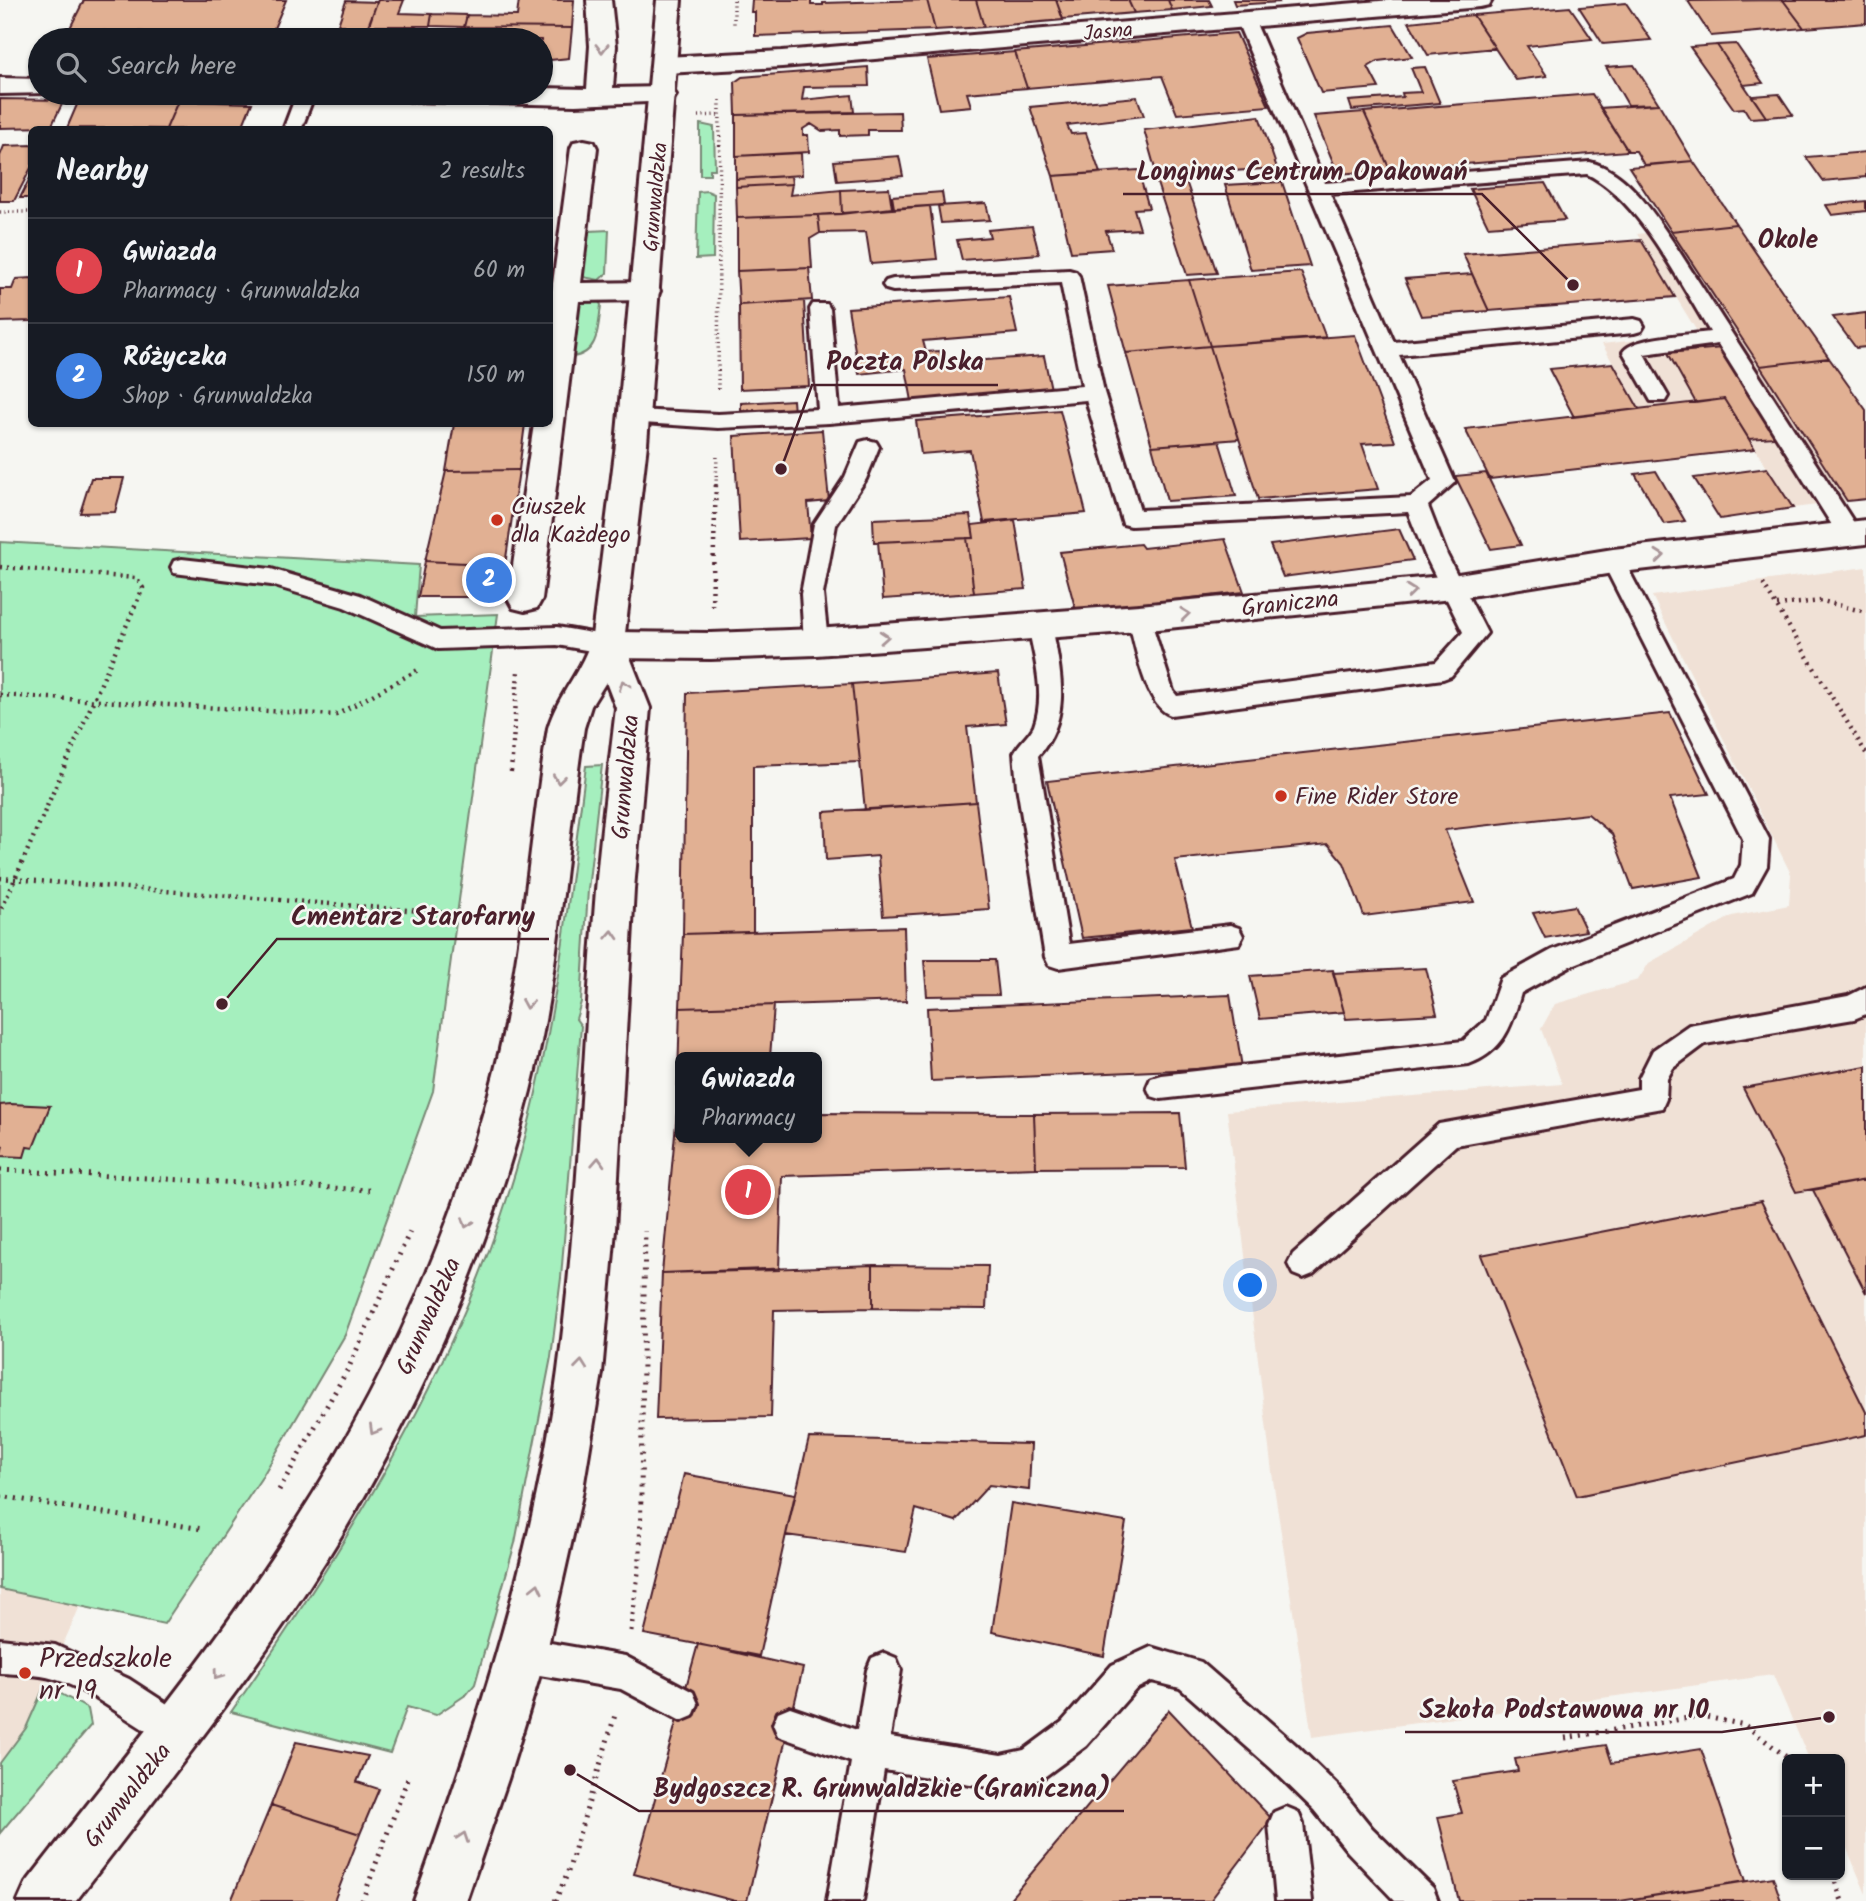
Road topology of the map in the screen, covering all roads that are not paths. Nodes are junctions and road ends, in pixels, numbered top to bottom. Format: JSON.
{"nodes":[{"id":1,"x":599,"y":0,"type":"edge"},
{"id":2,"x":669,"y":0,"type":"edge"},
{"id":3,"x":1480,"y":0,"type":"edge"},
{"id":4,"x":1245,"y":19,"type":"junction"},
{"id":5,"x":665,"y":65,"type":"junction"},
{"id":6,"x":0,"y":86,"type":"edge"},
{"id":7,"x":28,"y":87,"type":"edge"},
{"id":8,"x":553,"y":95,"type":"edge"},
{"id":9,"x":663,"y":95,"type":"junction"},
{"id":10,"x":600,"y":96,"type":"junction"},
{"id":11,"x":301,"y":105,"type":"edge"},
{"id":12,"x":294,"y":126,"type":"edge"},
{"id":13,"x":584,"y":148,"type":"dead end"},
{"id":14,"x":1318,"y":189,"type":"junction"},
{"id":15,"x":893,"y":285,"type":"dead end"},
{"id":16,"x":646,"y":291,"type":"junction"},
{"id":17,"x":566,"y":292,"type":"junction"},
{"id":18,"x":820,"y":309,"type":"dead end"},
{"id":19,"x":1634,"y":326,"type":"dead end"},
{"id":20,"x":1724,"y":337,"type":"junction"},
{"id":21,"x":1387,"y":349,"type":"junction"},
{"id":22,"x":1094,"y":392,"type":"junction"},
{"id":23,"x":553,"y":394,"type":"edge"},
{"id":24,"x":1658,"y":396,"type":"dead end"},
{"id":25,"x":829,"y":416,"type":"junction"},
{"id":26,"x":635,"y":417,"type":"junction"},
{"id":27,"x":549,"y":427,"type":"edge"},
{"id":28,"x":869,"y":447,"type":"dead end"},
{"id":29,"x":1416,"y":504,"type":"junction"},
{"id":30,"x":1858,"y":533,"type":"edge"},
{"id":31,"x":1613,"y":561,"type":"junction"},
{"id":32,"x":182,"y":567,"type":"dead end"},
{"id":33,"x":1452,"y":587,"type":"junction"},
{"id":34,"x":526,"y":599,"type":"dead end"},
{"id":35,"x":1139,"y":618,"type":"junction"},
{"id":36,"x":1040,"y":625,"type":"junction"},
{"id":37,"x":816,"y":642,"type":"junction"},
{"id":38,"x":608,"y":645,"type":"junction"},
{"id":39,"x":1230,"y":936,"type":"dead end"},
{"id":40,"x":1866,"y":999,"type":"edge"},
{"id":41,"x":1161,"y":1087,"type":"dead end"},
{"id":42,"x":1303,"y":1264,"type":"dead end"},
{"id":43,"x":522,"y":1655,"type":"junction"},
{"id":44,"x":0,"y":1656,"type":"edge"},
{"id":45,"x":884,"y":1670,"type":"dead end"},
{"id":46,"x":681,"y":1704,"type":"dead end"},
{"id":47,"x":790,"y":1724,"type":"dead end"},
{"id":48,"x":177,"y":1730,"type":"junction"},
{"id":49,"x":870,"y":1751,"type":"junction"},
{"id":50,"x":1286,"y":1824,"type":"dead end"},
{"id":51,"x":44,"y":1901,"type":"edge"},
{"id":52,"x":440,"y":1901,"type":"edge"},
{"id":53,"x":845,"y":1901,"type":"edge"},
{"id":54,"x":1294,"y":1901,"type":"edge"},
{"id":55,"x":1420,"y":1901,"type":"edge"}],
"edges":[{"from":1,"to":10,"type":"street","one_way":true},
{"from":2,"to":5,"type":"street","name":"Grunwaldzka"},
{"from":3,"to":4,"type":"street","name":"Jasna"},
{"from":4,"to":5,"type":"street","name":"Jasna"},
{"from":4,"to":14,"type":"lane"},
{"from":5,"to":9,"type":"street","name":"Grunwaldzka"},
{"from":6,"to":7,"type":"street"},
{"from":8,"to":10,"type":"street"},
{"from":9,"to":10,"type":"street"},
{"from":9,"to":16,"type":"street","name":"Grunwaldzka"},
{"from":11,"to":12,"type":"lane"},
{"from":13,"to":17,"type":"street"},
{"from":14,"to":20,"type":"lane"},
{"from":14,"to":21,"type":"lane"},
{"from":15,"to":22,"type":"lane"},
{"from":16,"to":17,"type":"street"},
{"from":16,"to":26,"type":"street","name":"Grunwaldzka"},
{"from":17,"to":23,"type":"street"},
{"from":18,"to":25,"type":"lane"},
{"from":19,"to":21,"type":"lane"},
{"from":20,"to":24,"type":"lane"},
{"from":20,"to":30,"type":"lane"},
{"from":21,"to":29,"type":"lane"},
{"from":22,"to":25,"type":"lane"},
{"from":22,"to":29,"type":"lane"},
{"from":25,"to":26,"type":"lane"},
{"from":26,"to":38,"type":"street","name":"Grunwaldzka"},
{"from":27,"to":34,"type":"street"},
{"from":28,"to":37,"type":"lane"},
{"from":29,"to":33,"type":"lane"},
{"from":31,"to":30,"type":"street","name":"Graniczna","one_way":true},
{"from":31,"to":33,"type":"street","name":"Graniczna"},
{"from":31,"to":41,"type":"lane"},
{"from":32,"to":38,"type":"lane"},
{"from":35,"to":33,"type":"street","name":"Graniczna","one_way":true},
{"from":33,"to":35,"type":"lane"},
{"from":35,"to":36,"type":"street","name":"Graniczna"},
{"from":37,"to":36,"type":"street","name":"Graniczna","one_way":true},
{"from":36,"to":39,"type":"lane"},
{"from":37,"to":38,"type":"street","name":"Graniczna"},
{"from":43,"to":38,"type":"street","name":"Grunwaldzka","one_way":true},
{"from":38,"to":48,"type":"street","name":"Grunwaldzka","one_way":true},
{"from":40,"to":42,"type":"lane"},
{"from":43,"to":46,"type":"lane"},
{"from":52,"to":43,"type":"street","name":"Grunwaldzka","one_way":true},
{"from":44,"to":48,"type":"lane"},
{"from":45,"to":49,"type":"lane"},
{"from":47,"to":49,"type":"lane"},
{"from":48,"to":51,"type":"street","name":"Grunwaldzka"},
{"from":49,"to":53,"type":"lane"},
{"from":49,"to":55,"type":"lane"},
{"from":50,"to":54,"type":"lane"}]}
